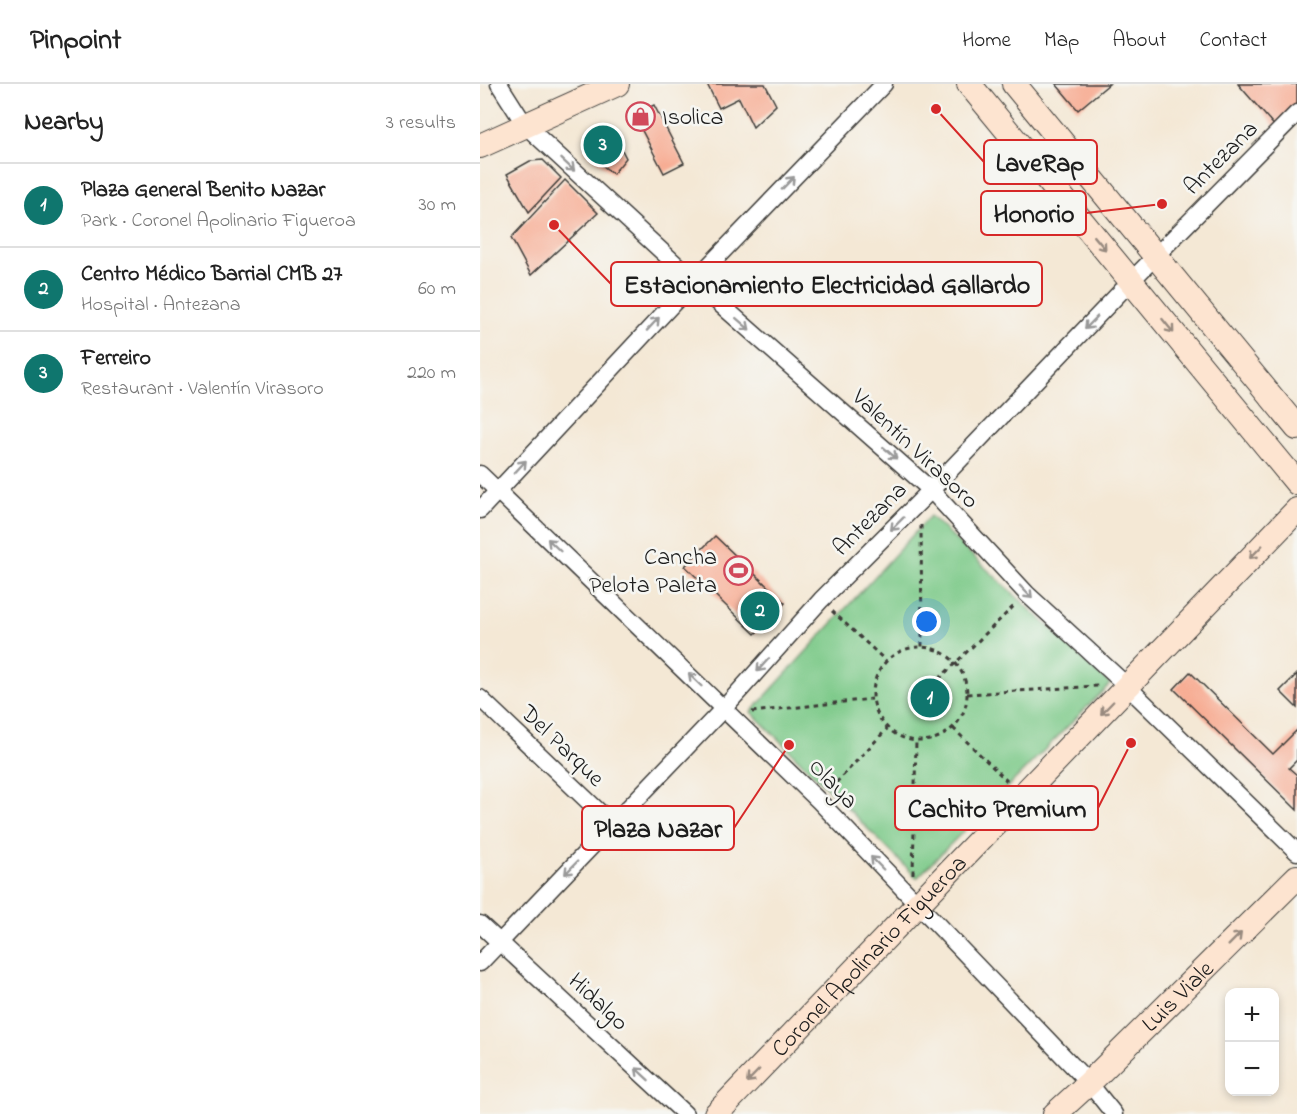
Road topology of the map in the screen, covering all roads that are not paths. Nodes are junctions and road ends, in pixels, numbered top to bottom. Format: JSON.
{"nodes":[{"id":1,"x":499,"y":84,"type":"edge"},
{"id":2,"x":617,"y":84,"type":"edge"},
{"id":3,"x":884,"y":84,"type":"edge"},
{"id":4,"x":969,"y":84,"type":"edge"},
{"id":5,"x":1014,"y":84,"type":"edge"},
{"id":6,"x":1297,"y":113,"type":"edge"},
{"id":7,"x":525,"y":125,"type":"junction"},
{"id":8,"x":480,"y":146,"type":"edge"},
{"id":9,"x":1156,"y":256,"type":"junction"},
{"id":10,"x":693,"y":280,"type":"junction"},
{"id":11,"x":1131,"y":281,"type":"junction"},
{"id":12,"x":1297,"y":428,"type":"edge"},
{"id":13,"x":480,"y":474,"type":"edge"},
{"id":14,"x":1297,"y":483,"type":"edge"},
{"id":15,"x":932,"y":490,"type":"junction"},
{"id":16,"x":498,"y":491,"type":"junction"},
{"id":17,"x":480,"y":510,"type":"edge"},
{"id":18,"x":1297,"y":510,"type":"edge"},
{"id":19,"x":1127,"y":686,"type":"junction"},
{"id":20,"x":480,"y":698,"type":"edge"},
{"id":21,"x":724,"y":708,"type":"junction"},
{"id":22,"x":613,"y":825,"type":"junction"},
{"id":23,"x":1297,"y":852,"type":"edge"},
{"id":24,"x":1297,"y":878,"type":"edge"},
{"id":25,"x":917,"y":905,"type":"junction"},
{"id":26,"x":480,"y":924,"type":"edge"},
{"id":27,"x":499,"y":942,"type":"junction"},
{"id":28,"x":480,"y":963,"type":"edge"},
{"id":29,"x":1089,"y":1083,"type":"junction"},
{"id":30,"x":685,"y":1114,"type":"edge"},
{"id":31,"x":716,"y":1114,"type":"edge"},
{"id":32,"x":1055,"y":1114,"type":"edge"},
{"id":33,"x":1114,"y":1114,"type":"edge"}],
"edges":[{"from":1,"to":7,"type":"street","name":"Valentín Virasoro"},
{"from":2,"to":7,"type":"street"},
{"from":10,"to":3,"type":"street","one_way":true},
{"from":4,"to":11,"type":"street","one_way":true},
{"from":5,"to":9,"type":"street"},
{"from":6,"to":9,"type":"street","name":"Antezana"},
{"from":7,"to":8,"type":"street"},
{"from":7,"to":10,"type":"street","name":"Valentín Virasoro","one_way":true},
{"from":9,"to":11,"type":"street","name":"Antezana"},
{"from":9,"to":12,"type":"street"},
{"from":10,"to":15,"type":"street","name":"Valentín Virasoro","one_way":true},
{"from":16,"to":10,"type":"street","one_way":true},
{"from":11,"to":14,"type":"street","one_way":true},
{"from":11,"to":15,"type":"street","name":"Antezana","one_way":true},
{"from":13,"to":16,"type":"street","name":"Olaya"},
{"from":15,"to":19,"type":"street","name":"Valentín Virasoro","one_way":true},
{"from":15,"to":21,"type":"street","name":"Antezana","one_way":true},
{"from":16,"to":17,"type":"street"},
{"from":21,"to":16,"type":"street","name":"Olaya","one_way":true},
{"from":18,"to":19,"type":"street","name":"Coronel Apolinario Figueroa","one_way":true},
{"from":19,"to":23,"type":"street","name":"Valentín Virasoro"},
{"from":19,"to":25,"type":"street","name":"Coronel Apolinario Figueroa","one_way":true},
{"from":20,"to":22,"type":"street","name":"Del Parque"},
{"from":21,"to":22,"type":"street","name":"Antezana"},
{"from":25,"to":21,"type":"street","name":"Olaya","one_way":true},
{"from":22,"to":27,"type":"street","name":"Antezana","one_way":true},
{"from":29,"to":24,"type":"street","name":"Luis Viale","one_way":true},
{"from":25,"to":29,"type":"street","name":"Olaya"},
{"from":25,"to":31,"type":"street","name":"Coronel Apolinario Figueroa","one_way":true},
{"from":26,"to":27,"type":"street","name":"Hidalgo"},
{"from":27,"to":28,"type":"street","name":"Antezana"},
{"from":30,"to":27,"type":"street","name":"Hidalgo","one_way":true},
{"from":29,"to":32,"type":"street","name":"Luis Viale"},
{"from":29,"to":33,"type":"street","name":"Olaya"}]}
